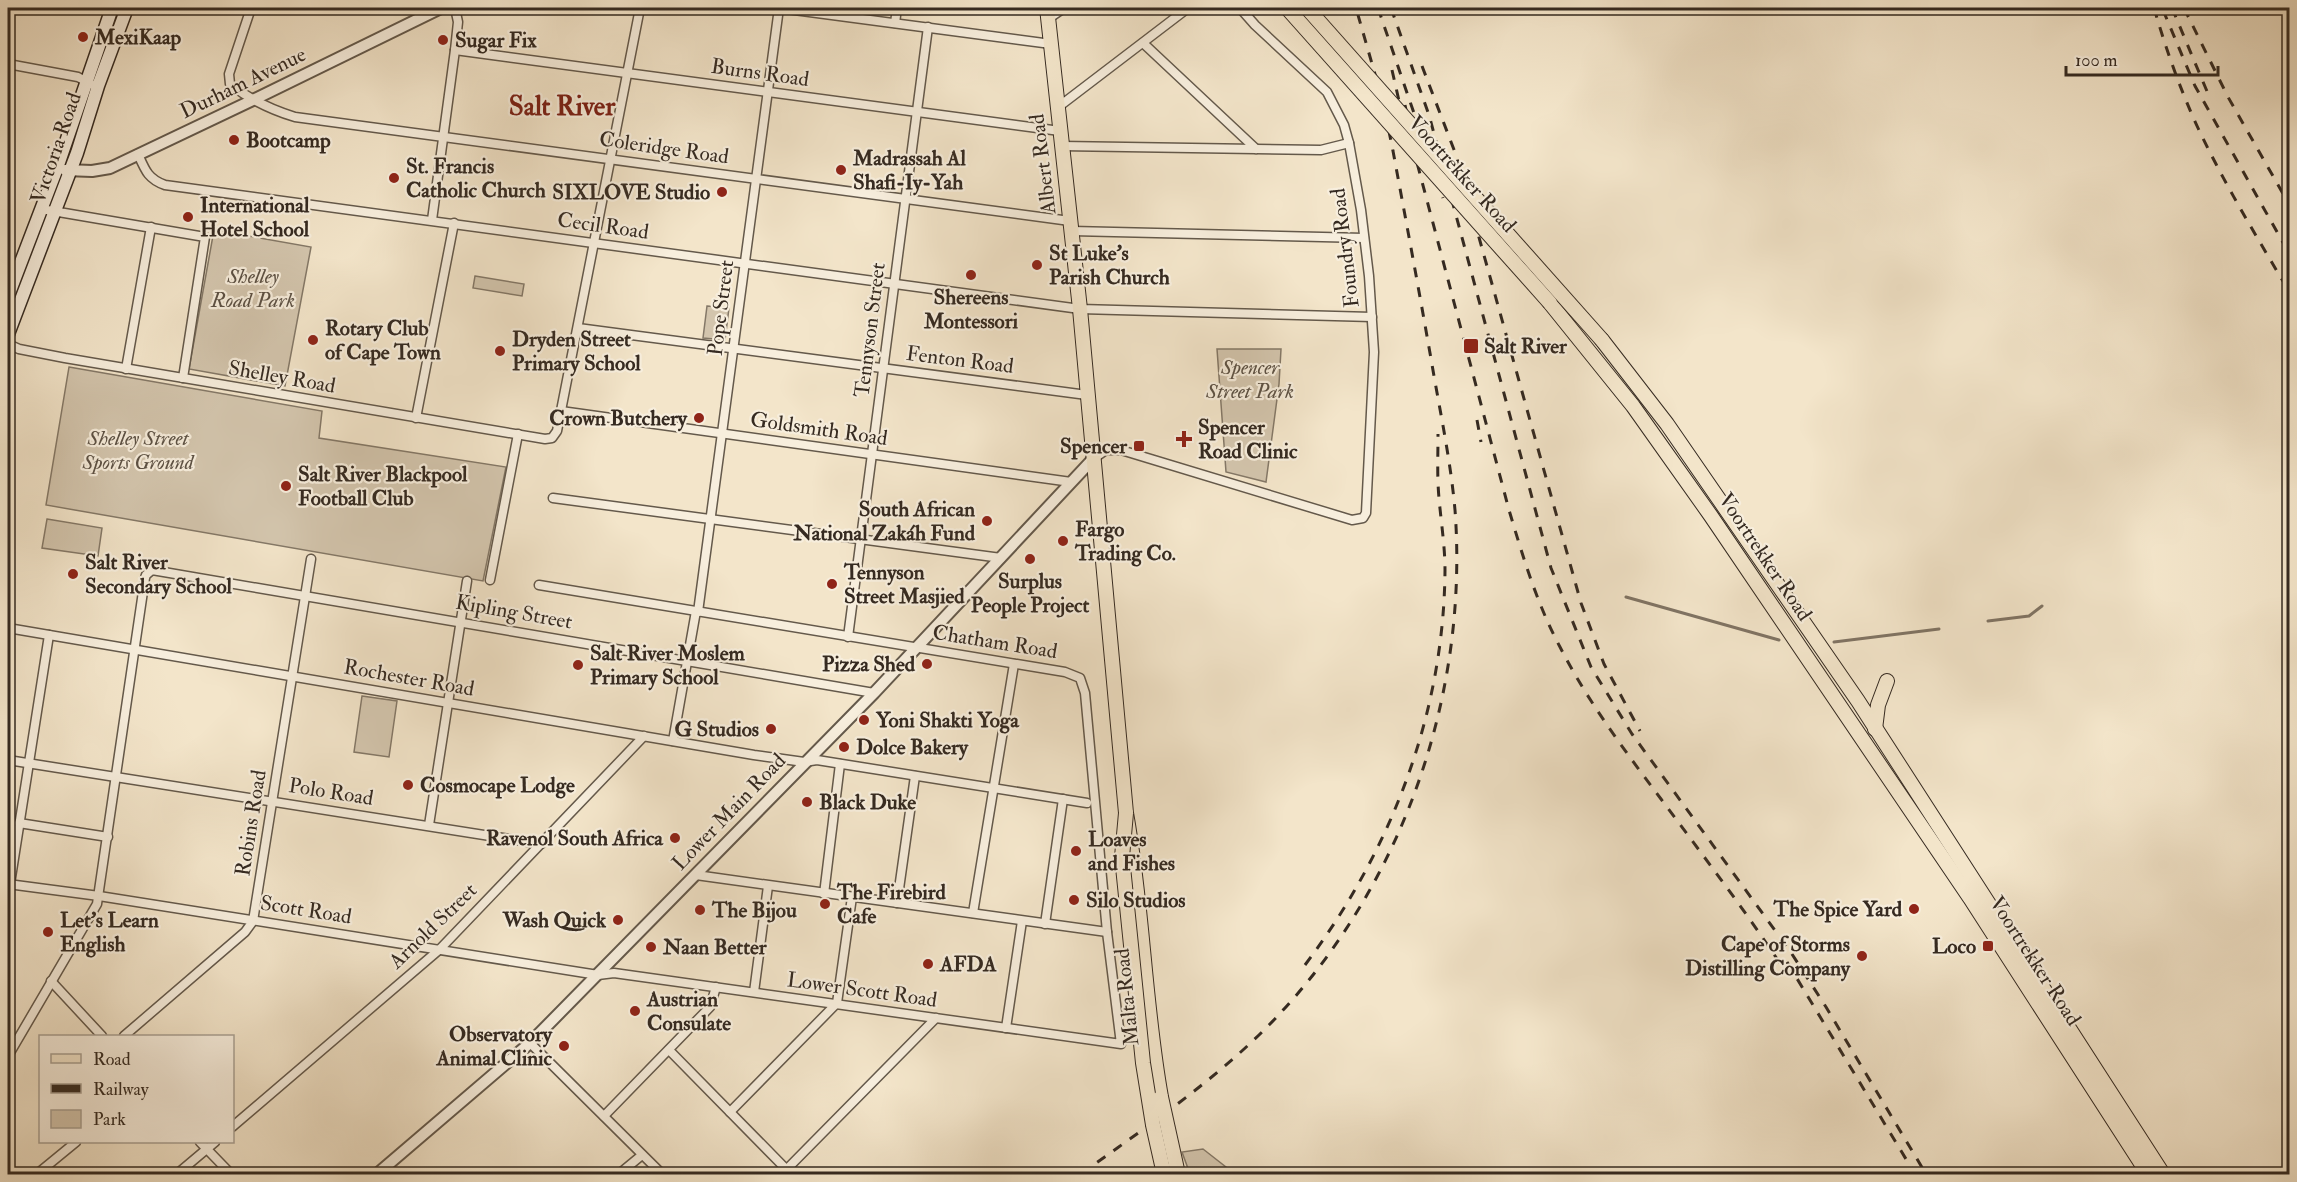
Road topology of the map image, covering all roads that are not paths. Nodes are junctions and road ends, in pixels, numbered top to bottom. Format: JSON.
{"nodes":[{"id":1,"x":112,"y":8,"type":"edge"},
{"id":2,"x":127,"y":8,"type":"edge"},
{"id":3,"x":251,"y":8,"type":"edge"},
{"id":4,"x":441,"y":8,"type":"edge"},
{"id":5,"x":455,"y":8,"type":"edge"},
{"id":6,"x":640,"y":8,"type":"edge"},
{"id":7,"x":779,"y":8,"type":"edge"},
{"id":8,"x":897,"y":8,"type":"edge"},
{"id":9,"x":1064,"y":8,"type":"edge"},
{"id":10,"x":1188,"y":8,"type":"edge"},
{"id":11,"x":1240,"y":8,"type":"edge"},
{"id":12,"x":1287,"y":8,"type":"edge"},
{"id":13,"x":1307,"y":8,"type":"edge"},
{"id":14,"x":1048,"y":13,"type":"edge"},
{"id":15,"x":895,"y":23,"type":"junction"},
{"id":16,"x":928,"y":27,"type":"junction"},
{"id":17,"x":1143,"y":43,"type":"junction"},
{"id":18,"x":1051,"y":44,"type":"junction"},
{"id":19,"x":455,"y":50,"type":"junction"},
{"id":20,"x":8,"y":64,"type":"edge"},
{"id":21,"x":627,"y":73,"type":"junction"},
{"id":22,"x":93,"y":84,"type":"junction"},
{"id":23,"x":767,"y":92,"type":"junction"},
{"id":24,"x":255,"y":99,"type":"junction"},
{"id":25,"x":1057,"y":108,"type":"junction"},
{"id":26,"x":917,"y":112,"type":"junction"},
{"id":27,"x":1060,"y":131,"type":"junction"},
{"id":28,"x":443,"y":136,"type":"junction"},
{"id":29,"x":1349,"y":143,"type":"junction"},
{"id":30,"x":1061,"y":146,"type":"junction"},
{"id":31,"x":1256,"y":149,"type":"junction"},
{"id":32,"x":138,"y":154,"type":"junction"},
{"id":33,"x":611,"y":158,"type":"junction"},
{"id":34,"x":57,"y":168,"type":"junction"},
{"id":35,"x":70,"y":171,"type":"junction"},
{"id":36,"x":756,"y":179,"type":"junction"},
{"id":37,"x":905,"y":198,"type":"junction"},
{"id":38,"x":41,"y":209,"type":"junction"},
{"id":39,"x":55,"y":212,"type":"junction"},
{"id":40,"x":432,"y":220,"type":"junction"},
{"id":41,"x":454,"y":223,"type":"junction"},
{"id":42,"x":1071,"y":226,"type":"junction"},
{"id":43,"x":151,"y":227,"type":"junction"},
{"id":44,"x":1365,"y":238,"type":"junction"},
{"id":45,"x":594,"y":243,"type":"junction"},
{"id":46,"x":744,"y":264,"type":"junction"},
{"id":47,"x":894,"y":284,"type":"junction"},
{"id":48,"x":8,"y":296,"type":"edge"},
{"id":49,"x":1080,"y":309,"type":"junction"},
{"id":50,"x":1372,"y":317,"type":"junction"},
{"id":51,"x":578,"y":328,"type":"junction"},
{"id":52,"x":8,"y":334,"type":"edge"},
{"id":53,"x":8,"y":344,"type":"edge"},
{"id":54,"x":734,"y":348,"type":"junction"},
{"id":55,"x":126,"y":369,"type":"junction"},
{"id":56,"x":883,"y":369,"type":"junction"},
{"id":57,"x":183,"y":378,"type":"junction"},
{"id":58,"x":1087,"y":395,"type":"junction"},
{"id":59,"x":561,"y":411,"type":"junction"},
{"id":60,"x":416,"y":418,"type":"junction"},
{"id":61,"x":518,"y":434,"type":"junction"},
{"id":62,"x":723,"y":434,"type":"junction"},
{"id":63,"x":872,"y":454,"type":"junction"},
{"id":64,"x":1093,"y":459,"type":"junction"},
{"id":65,"x":1071,"y":482,"type":"junction"},
{"id":66,"x":553,"y":498,"type":"dead end"},
{"id":67,"x":711,"y":519,"type":"junction"},
{"id":68,"x":861,"y":540,"type":"junction"},
{"id":69,"x":1001,"y":558,"type":"junction"},
{"id":70,"x":311,"y":559,"type":"dead end"},
{"id":71,"x":490,"y":580,"type":"dead end"},
{"id":72,"x":467,"y":581,"type":"dead end"},
{"id":73,"x":539,"y":585,"type":"dead end"},
{"id":74,"x":305,"y":595,"type":"junction"},
{"id":75,"x":697,"y":612,"type":"junction"},
{"id":76,"x":461,"y":621,"type":"junction"},
{"id":77,"x":8,"y":628,"type":"edge"},
{"id":78,"x":50,"y":635,"type":"junction"},
{"id":79,"x":848,"y":637,"type":"junction"},
{"id":80,"x":916,"y":648,"type":"junction"},
{"id":81,"x":136,"y":649,"type":"junction"},
{"id":82,"x":687,"y":660,"type":"junction"},
{"id":83,"x":1014,"y":664,"type":"junction"},
{"id":84,"x":292,"y":676,"type":"junction"},
{"id":85,"x":1887,"y":681,"type":"dead end"},
{"id":86,"x":874,"y":693,"type":"junction"},
{"id":87,"x":447,"y":703,"type":"junction"},
{"id":88,"x":1875,"y":729,"type":"junction"},
{"id":89,"x":644,"y":736,"type":"junction"},
{"id":90,"x":673,"y":741,"type":"junction"},
{"id":91,"x":8,"y":760,"type":"edge"},
{"id":92,"x":804,"y":762,"type":"junction"},
{"id":93,"x":29,"y":764,"type":"junction"},
{"id":94,"x":840,"y":764,"type":"junction"},
{"id":95,"x":915,"y":776,"type":"junction"},
{"id":96,"x":116,"y":777,"type":"junction"},
{"id":97,"x":994,"y":788,"type":"junction"},
{"id":98,"x":1064,"y":800,"type":"junction"},
{"id":99,"x":272,"y":801,"type":"junction"},
{"id":100,"x":1087,"y":803,"type":"dead end"},
{"id":101,"x":1919,"y":810,"type":"junction"},
{"id":102,"x":1126,"y":813,"type":"junction"},
{"id":103,"x":19,"y":823,"type":"junction"},
{"id":104,"x":429,"y":825,"type":"junction"},
{"id":105,"x":108,"y":837,"type":"junction"},
{"id":106,"x":541,"y":844,"type":"junction"},
{"id":107,"x":696,"y":875,"type":"junction"},
{"id":108,"x":9,"y":884,"type":"edge"},
{"id":109,"x":768,"y":886,"type":"junction"},
{"id":110,"x":824,"y":894,"type":"junction"},
{"id":111,"x":99,"y":896,"type":"junction"},
{"id":112,"x":852,"y":897,"type":"junction"},
{"id":113,"x":897,"y":903,"type":"junction"},
{"id":114,"x":974,"y":914,"type":"junction"},
{"id":115,"x":253,"y":921,"type":"junction"},
{"id":116,"x":1022,"y":921,"type":"junction"},
{"id":117,"x":1045,"y":924,"type":"junction"},
{"id":118,"x":1107,"y":932,"type":"junction"},
{"id":119,"x":440,"y":949,"type":"junction"},
{"id":120,"x":598,"y":975,"type":"junction"},
{"id":121,"x":51,"y":981,"type":"junction"},
{"id":122,"x":716,"y":987,"type":"junction"},
{"id":123,"x":754,"y":992,"type":"junction"},
{"id":124,"x":837,"y":1003,"type":"junction"},
{"id":125,"x":936,"y":1018,"type":"junction"},
{"id":126,"x":1006,"y":1028,"type":"junction"},
{"id":127,"x":101,"y":1035,"type":"edge"},
{"id":128,"x":125,"y":1035,"type":"edge"},
{"id":129,"x":530,"y":1043,"type":"junction"},
{"id":130,"x":1121,"y":1044,"type":"joint"},
{"id":131,"x":669,"y":1050,"type":"junction"},
{"id":132,"x":8,"y":1056,"type":"edge"},
{"id":133,"x":730,"y":1112,"type":"junction"},
{"id":134,"x":604,"y":1116,"type":"junction"},
{"id":135,"x":234,"y":1125,"type":"edge"},
{"id":136,"x":75,"y":1143,"type":"edge"},
{"id":137,"x":201,"y":1143,"type":"edge"},
{"id":138,"x":214,"y":1143,"type":"edge"},
{"id":139,"x":207,"y":1149,"type":"junction"},
{"id":140,"x":642,"y":1155,"type":"junction"},
{"id":141,"x":2154,"y":1171,"type":"edge"},
{"id":142,"x":785,"y":1172,"type":"edge"},
{"id":143,"x":37,"y":1174,"type":"edge"},
{"id":144,"x":177,"y":1174,"type":"edge"},
{"id":145,"x":231,"y":1174,"type":"edge"},
{"id":146,"x":377,"y":1174,"type":"edge"},
{"id":147,"x":619,"y":1174,"type":"edge"},
{"id":148,"x":662,"y":1174,"type":"edge"},
{"id":149,"x":1164,"y":1174,"type":"edge"},
{"id":150,"x":1178,"y":1174,"type":"edge"}],
"edges":[{"from":1,"to":22,"type":"main road","name":"Victoria Road"},
{"from":2,"to":22,"type":"main road","name":"Victoria Road"},
{"from":3,"to":24,"type":"street","name":"Coleridge Road"},
{"from":4,"to":24,"type":"street","name":"Durham Avenue"},
{"from":5,"to":19,"type":"street"},
{"from":6,"to":21,"type":"street"},
{"from":7,"to":15,"type":"street"},
{"from":7,"to":23,"type":"street","name":"Pope Street"},
{"from":8,"to":15,"type":"street"},
{"from":9,"to":14,"type":"street"},
{"from":10,"to":17,"type":"street"},
{"from":11,"to":29,"type":"street","name":"Foundry Road"},
{"from":12,"to":101,"type":"main road","name":"Voortrekker Road","bridge":true},
{"from":13,"to":88,"type":"main road","name":"Voortrekker Road","bridge":true},
{"from":14,"to":18,"type":"main road","name":"Albert Road"},
{"from":15,"to":16,"type":"street"},
{"from":16,"to":18,"type":"street"},
{"from":16,"to":26,"type":"street","name":"Tennyson Street"},
{"from":17,"to":25,"type":"street"},
{"from":17,"to":31,"type":"street"},
{"from":18,"to":25,"type":"main road","name":"Albert Road"},
{"from":19,"to":21,"type":"street","name":"Burns Road"},
{"from":19,"to":28,"type":"street"},
{"from":20,"to":22,"type":"street"},
{"from":21,"to":23,"type":"street","name":"Burns Road"},
{"from":21,"to":33,"type":"street"},
{"from":22,"to":34,"type":"main road","name":"Victoria Road"},
{"from":22,"to":35,"type":"main road","name":"Victoria Road"},
{"from":23,"to":26,"type":"street","name":"Burns Road"},
{"from":23,"to":36,"type":"street","name":"Pope Street"},
{"from":24,"to":28,"type":"street","name":"Coleridge Road"},
{"from":24,"to":32,"type":"street","name":"Durham Avenue"},
{"from":25,"to":27,"type":"main road","name":"Albert Road"},
{"from":26,"to":27,"type":"street","name":"Burns Road"},
{"from":26,"to":37,"type":"street","name":"Tennyson Street"},
{"from":27,"to":30,"type":"main road","name":"Albert Road"},
{"from":28,"to":33,"type":"street","name":"Coleridge Road"},
{"from":28,"to":40,"type":"street"},
{"from":29,"to":31,"type":"street"},
{"from":29,"to":44,"type":"street","name":"Foundry Road"},
{"from":30,"to":31,"type":"street"},
{"from":30,"to":42,"type":"main road","name":"Albert Road"},
{"from":32,"to":35,"type":"street","name":"Durham Avenue"},
{"from":32,"to":40,"type":"street","name":"Cecil Road"},
{"from":33,"to":36,"type":"street","name":"Coleridge Road"},
{"from":33,"to":45,"type":"street"},
{"from":34,"to":35,"type":"street","name":"Durham Avenue"},
{"from":34,"to":38,"type":"main road","name":"Victoria Road"},
{"from":35,"to":39,"type":"main road","name":"Victoria Road"},
{"from":36,"to":37,"type":"street","name":"Coleridge Road"},
{"from":36,"to":46,"type":"street","name":"Pope Street"},
{"from":37,"to":42,"type":"street","name":"Coleridge Road"},
{"from":37,"to":47,"type":"street","name":"Tennyson Street"},
{"from":38,"to":39,"type":"street"},
{"from":38,"to":48,"type":"main road","name":"Victoria Road"},
{"from":39,"to":43,"type":"street"},
{"from":39,"to":52,"type":"main road","name":"Victoria Road"},
{"from":40,"to":41,"type":"street","name":"Cecil Road"},
{"from":41,"to":45,"type":"street","name":"Cecil Road"},
{"from":41,"to":60,"type":"street"},
{"from":42,"to":44,"type":"street","name":"Coleridge Road"},
{"from":42,"to":49,"type":"main road","name":"Albert Road"},
{"from":43,"to":55,"type":"street"},
{"from":43,"to":57,"type":"street"},
{"from":44,"to":50,"type":"street","name":"Foundry Road"},
{"from":45,"to":46,"type":"street","name":"Cecil Road"},
{"from":45,"to":51,"type":"street"},
{"from":46,"to":47,"type":"street","name":"Cecil Road"},
{"from":46,"to":54,"type":"street","name":"Pope Street"},
{"from":47,"to":49,"type":"street","name":"Cecil Road"},
{"from":47,"to":56,"type":"street","name":"Tennyson Street"},
{"from":49,"to":50,"type":"street","name":"Cecil Road"},
{"from":49,"to":58,"type":"main road","name":"Albert Road"},
{"from":50,"to":64,"type":"street","name":"Foundry Road"},
{"from":51,"to":54,"type":"street","name":"Fenton Road"},
{"from":51,"to":59,"type":"street"},
{"from":53,"to":55,"type":"street","name":"Shelley Road"},
{"from":54,"to":56,"type":"street","name":"Fenton Road"},
{"from":54,"to":62,"type":"street","name":"Pope Street"},
{"from":55,"to":57,"type":"street","name":"Shelley Road"},
{"from":56,"to":58,"type":"street","name":"Fenton Road"},
{"from":56,"to":63,"type":"street","name":"Tennyson Street"},
{"from":57,"to":60,"type":"street","name":"Shelley Road"},
{"from":58,"to":64,"type":"main road","name":"Albert Road"},
{"from":59,"to":61,"type":"street","name":"Shelley Road"},
{"from":59,"to":62,"type":"street","name":"Goldsmith Road"},
{"from":60,"to":61,"type":"street","name":"Shelley Road"},
{"from":61,"to":71,"type":"street"},
{"from":62,"to":63,"type":"street","name":"Goldsmith Road"},
{"from":62,"to":67,"type":"street","name":"Pope Street"},
{"from":63,"to":65,"type":"street","name":"Goldsmith Road"},
{"from":63,"to":68,"type":"street","name":"Tennyson Street"},
{"from":64,"to":65,"type":"street","name":"Lower Main Road"},
{"from":64,"to":102,"type":"main road","name":"Malta Road"},
{"from":65,"to":69,"type":"street","name":"Lower Main Road"},
{"from":66,"to":67,"type":"street"},
{"from":67,"to":68,"type":"street"},
{"from":67,"to":75,"type":"street","name":"Pope Street"},
{"from":68,"to":69,"type":"street"},
{"from":68,"to":79,"type":"street","name":"Tennyson Street"},
{"from":69,"to":80,"type":"street","name":"Lower Main Road"},
{"from":70,"to":74,"type":"street","name":"Robins Road"},
{"from":72,"to":76,"type":"street"},
{"from":73,"to":75,"type":"street","name":"Chatham Road"},
{"from":74,"to":76,"type":"street","name":"Kipling Street"},
{"from":74,"to":81,"type":"street","name":"Kipling Street"},
{"from":74,"to":84,"type":"street","name":"Robins Road"},
{"from":75,"to":79,"type":"street","name":"Chatham Road"},
{"from":75,"to":82,"type":"street","name":"Pope Street"},
{"from":76,"to":82,"type":"street","name":"Kipling Street"},
{"from":76,"to":87,"type":"street"},
{"from":77,"to":78,"type":"street","name":"Rochester Road"},
{"from":78,"to":81,"type":"street","name":"Rochester Road"},
{"from":78,"to":93,"type":"street"},
{"from":79,"to":80,"type":"street","name":"Chatham Road"},
{"from":80,"to":83,"type":"street","name":"Chatham Road"},
{"from":80,"to":86,"type":"street","name":"Lower Main Road"},
{"from":81,"to":84,"type":"street","name":"Rochester Road"},
{"from":81,"to":96,"type":"street"},
{"from":82,"to":86,"type":"street","name":"Kipling Street"},
{"from":82,"to":90,"type":"street","name":"Pope Street"},
{"from":83,"to":97,"type":"street"},
{"from":83,"to":118,"type":"street","name":"Chatham Road"},
{"from":84,"to":87,"type":"street","name":"Rochester Road"},
{"from":84,"to":99,"type":"street","name":"Robins Road"},
{"from":85,"to":88,"type":"main road"},
{"from":86,"to":92,"type":"street","name":"Lower Main Road"},
{"from":87,"to":89,"type":"street","name":"Rochester Road"},
{"from":87,"to":104,"type":"street"},
{"from":88,"to":101,"type":"main road","name":"Voortrekker Road"},
{"from":89,"to":90,"type":"street","name":"Rochester Road"},
{"from":89,"to":106,"type":"street","name":"Arnold Street"},
{"from":90,"to":92,"type":"street","name":"Rochester Road"},
{"from":91,"to":93,"type":"street","name":"Polo Road"},
{"from":92,"to":94,"type":"street","name":"Rochester Road"},
{"from":92,"to":107,"type":"street","name":"Lower Main Road"},
{"from":93,"to":96,"type":"street","name":"Polo Road"},
{"from":93,"to":103,"type":"street"},
{"from":94,"to":95,"type":"street","name":"Rochester Road"},
{"from":94,"to":110,"type":"street"},
{"from":95,"to":97,"type":"street","name":"Rochester Road"},
{"from":95,"to":113,"type":"street"},
{"from":96,"to":99,"type":"street","name":"Polo Road"},
{"from":96,"to":105,"type":"street"},
{"from":97,"to":98,"type":"street","name":"Rochester Road"},
{"from":97,"to":114,"type":"street"},
{"from":98,"to":100,"type":"street","name":"Rochester Road"},
{"from":98,"to":117,"type":"street"},
{"from":99,"to":104,"type":"street","name":"Polo Road"},
{"from":99,"to":115,"type":"street","name":"Robins Road"},
{"from":101,"to":141,"type":"main road","name":"Voortrekker Road"},
{"from":102,"to":149,"type":"main road","name":"Malta Road","bridge":true},
{"from":102,"to":150,"type":"main road","name":"Malta Road","bridge":true},
{"from":103,"to":105,"type":"street"},
{"from":103,"to":108,"type":"street"},
{"from":104,"to":106,"type":"street","name":"Polo Road"},
{"from":105,"to":111,"type":"street"},
{"from":106,"to":119,"type":"street","name":"Arnold Street"},
{"from":107,"to":109,"type":"street"},
{"from":107,"to":120,"type":"street","name":"Lower Main Road"},
{"from":108,"to":111,"type":"street","name":"Scott Road"},
{"from":109,"to":110,"type":"street"},
{"from":109,"to":123,"type":"street"},
{"from":110,"to":112,"type":"street"},
{"from":111,"to":115,"type":"street","name":"Scott Road"},
{"from":111,"to":121,"type":"street"},
{"from":112,"to":113,"type":"street"},
{"from":112,"to":124,"type":"street"},
{"from":113,"to":114,"type":"street"},
{"from":114,"to":116,"type":"street"},
{"from":115,"to":119,"type":"street","name":"Scott Road"},
{"from":115,"to":128,"type":"street"},
{"from":116,"to":117,"type":"street"},
{"from":116,"to":126,"type":"street"},
{"from":117,"to":118,"type":"street"},
{"from":118,"to":130,"type":"street","name":"Chatham Road"},
{"from":119,"to":120,"type":"street","name":"Scott Road"},
{"from":119,"to":135,"type":"street","name":"Arnold Street"},
{"from":120,"to":122,"type":"street","name":"Lower Scott Road"},
{"from":120,"to":129,"type":"street","name":"Lower Main Road"},
{"from":121,"to":127,"type":"street"},
{"from":121,"to":132,"type":"street"},
{"from":122,"to":123,"type":"street","name":"Lower Scott Road"},
{"from":122,"to":131,"type":"street"},
{"from":123,"to":124,"type":"street","name":"Lower Scott Road"},
{"from":124,"to":125,"type":"street","name":"Lower Scott Road"},
{"from":124,"to":133,"type":"street"},
{"from":125,"to":126,"type":"street","name":"Lower Scott Road"},
{"from":125,"to":142,"type":"street"},
{"from":126,"to":130,"type":"street","name":"Lower Scott Road"},
{"from":129,"to":134,"type":"street"},
{"from":129,"to":146,"type":"street","name":"Lower Main Road"},
{"from":131,"to":133,"type":"street"},
{"from":131,"to":134,"type":"street"},
{"from":133,"to":142,"type":"street"},
{"from":134,"to":140,"type":"street"},
{"from":136,"to":143,"type":"street"},
{"from":137,"to":139,"type":"street"},
{"from":138,"to":139,"type":"street"},
{"from":139,"to":144,"type":"street"},
{"from":139,"to":145,"type":"street"},
{"from":140,"to":147,"type":"street"},
{"from":140,"to":148,"type":"street"}]}
